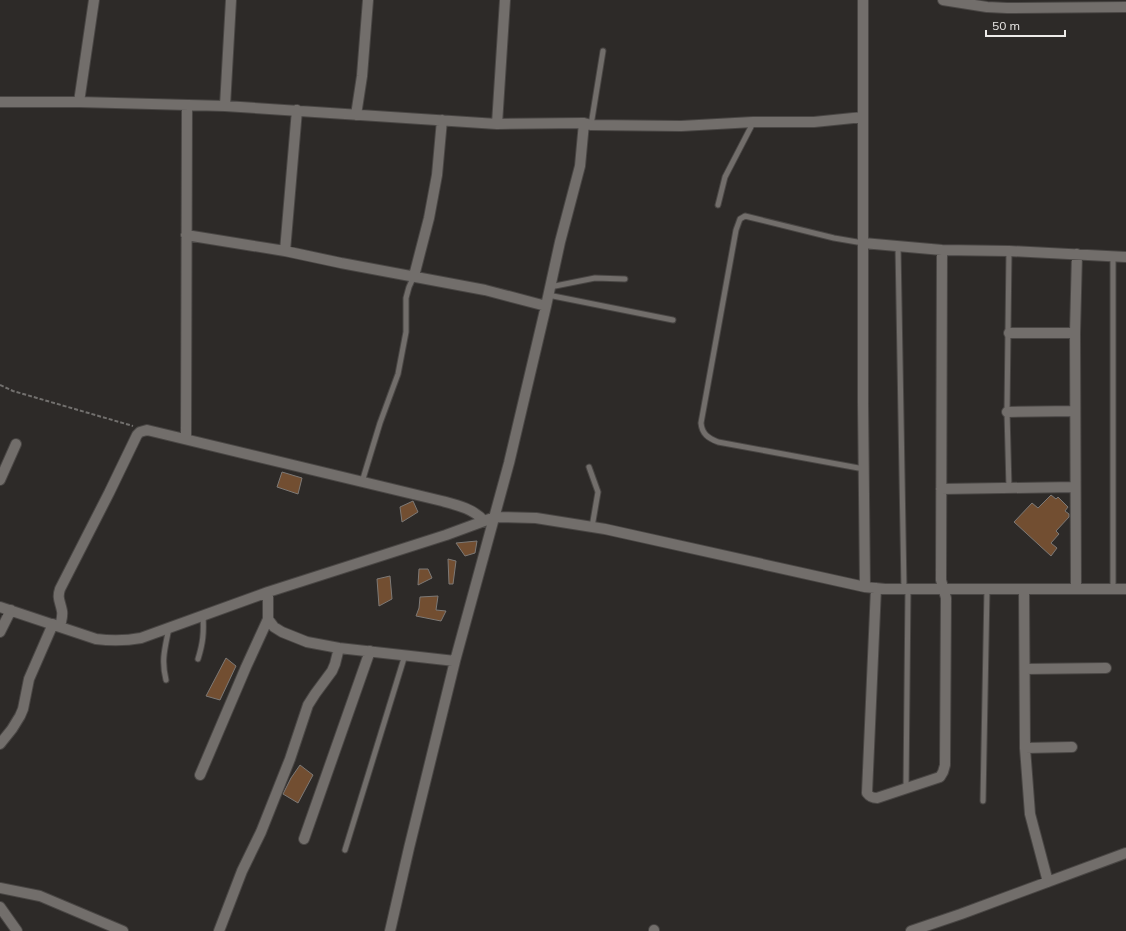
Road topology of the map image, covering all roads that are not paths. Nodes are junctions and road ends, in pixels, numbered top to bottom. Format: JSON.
{"nodes":[{"id":1,"x":94,"y":0,"type":"edge"},
{"id":2,"x":231,"y":0,"type":"edge"},
{"id":3,"x":368,"y":0,"type":"edge"},
{"id":4,"x":505,"y":0,"type":"edge"},
{"id":5,"x":863,"y":0,"type":"edge"},
{"id":6,"x":943,"y":0,"type":"edge"},
{"id":7,"x":1126,"y":7,"type":"edge"},
{"id":8,"x":603,"y":51,"type":"dead end"},
{"id":9,"x":0,"y":102,"type":"edge"},
{"id":10,"x":79,"y":102,"type":"junction"},
{"id":11,"x":187,"y":106,"type":"junction"},
{"id":12,"x":225,"y":106,"type":"junction"},
{"id":13,"x":297,"y":110,"type":"junction"},
{"id":14,"x":356,"y":115,"type":"junction"},
{"id":15,"x":863,"y":117,"type":"junction"},
{"id":16,"x":442,"y":120,"type":"junction"},
{"id":17,"x":753,"y":122,"type":"junction"},
{"id":18,"x":497,"y":124,"type":"junction"},
{"id":19,"x":588,"y":124,"type":"junction"},
{"id":20,"x":718,"y":205,"type":"dead end"},
{"id":21,"x":186,"y":235,"type":"junction"},
{"id":22,"x":863,"y":243,"type":"junction"},
{"id":23,"x":898,"y":245,"type":"junction"},
{"id":24,"x":942,"y":250,"type":"junction"},
{"id":25,"x":285,"y":251,"type":"junction"},
{"id":26,"x":1009,"y":252,"type":"junction"},
{"id":27,"x":1077,"y":254,"type":"junction"},
{"id":28,"x":1112,"y":256,"type":"junction"},
{"id":29,"x":1126,"y":257,"type":"edge"},
{"id":30,"x":414,"y":276,"type":"junction"},
{"id":31,"x":625,"y":279,"type":"dead end"},
{"id":32,"x":549,"y":291,"type":"junction"},
{"id":33,"x":546,"y":306,"type":"junction"},
{"id":34,"x":673,"y":320,"type":"dead end"},
{"id":35,"x":1009,"y":333,"type":"junction"},
{"id":36,"x":1075,"y":333,"type":"junction"},
{"id":37,"x":1075,"y":411,"type":"junction"},
{"id":38,"x":1007,"y":412,"type":"junction"},
{"id":39,"x":186,"y":439,"type":"junction"},
{"id":40,"x":16,"y":444,"type":"dead end"},
{"id":41,"x":588,"y":467,"type":"dead end"},
{"id":42,"x":864,"y":469,"type":"junction"},
{"id":43,"x":0,"y":480,"type":"edge"},
{"id":44,"x":362,"y":482,"type":"junction"},
{"id":45,"x":1075,"y":487,"type":"junction"},
{"id":46,"x":1009,"y":488,"type":"junction"},
{"id":47,"x":941,"y":489,"type":"junction"},
{"id":48,"x":495,"y":518,"type":"junction"},
{"id":49,"x":484,"y":521,"type":"junction"},
{"id":50,"x":592,"y":527,"type":"junction"},
{"id":51,"x":865,"y":587,"type":"junction"},
{"id":52,"x":876,"y":588,"type":"junction"},
{"id":53,"x":906,"y":589,"type":"junction"},
{"id":54,"x":944,"y":589,"type":"junction"},
{"id":55,"x":988,"y":589,"type":"junction"},
{"id":56,"x":1024,"y":589,"type":"junction"},
{"id":57,"x":1076,"y":589,"type":"junction"},
{"id":58,"x":1126,"y":589,"type":"edge"},
{"id":59,"x":1113,"y":590,"type":"junction"},
{"id":60,"x":268,"y":592,"type":"junction"},
{"id":61,"x":0,"y":607,"type":"edge"},
{"id":62,"x":11,"y":610,"type":"junction"},
{"id":63,"x":203,"y":616,"type":"junction"},
{"id":64,"x":268,"y":619,"type":"junction"},
{"id":65,"x":56,"y":625,"type":"junction"},
{"id":66,"x":169,"y":628,"type":"junction"},
{"id":67,"x":0,"y":632,"type":"edge"},
{"id":68,"x":339,"y":648,"type":"junction"},
{"id":69,"x":370,"y":651,"type":"junction"},
{"id":70,"x":405,"y":655,"type":"junction"},
{"id":71,"x":198,"y":659,"type":"dead end"},
{"id":72,"x":455,"y":661,"type":"junction"},
{"id":73,"x":1106,"y":668,"type":"dead end"},
{"id":74,"x":1025,"y":669,"type":"junction"},
{"id":75,"x":166,"y":680,"type":"dead end"},
{"id":76,"x":0,"y":744,"type":"edge"},
{"id":77,"x":1072,"y":747,"type":"dead end"},
{"id":78,"x":1025,"y":748,"type":"junction"},
{"id":79,"x":200,"y":775,"type":"dead end"},
{"id":80,"x":906,"y":789,"type":"junction"},
{"id":81,"x":983,"y":800,"type":"dead end"},
{"id":82,"x":304,"y":839,"type":"dead end"},
{"id":83,"x":345,"y":850,"type":"dead end"},
{"id":84,"x":1126,"y":853,"type":"edge"},
{"id":85,"x":1048,"y":882,"type":"junction"},
{"id":86,"x":0,"y":888,"type":"edge"},
{"id":87,"x":0,"y":907,"type":"edge"},
{"id":88,"x":12,"y":929,"type":"edge"},
{"id":89,"x":123,"y":931,"type":"edge"},
{"id":90,"x":219,"y":931,"type":"edge"},
{"id":91,"x":390,"y":931,"type":"edge"},
{"id":92,"x":911,"y":931,"type":"edge"}],
"edges":[{"from":1,"to":10,"type":"street"},
{"from":2,"to":12,"type":"street"},
{"from":3,"to":14,"type":"street"},
{"from":4,"to":18,"type":"street"},
{"from":5,"to":15,"type":"street"},
{"from":6,"to":7,"type":"street"},
{"from":8,"to":19,"type":"lane"},
{"from":9,"to":10,"type":"street"},
{"from":10,"to":11,"type":"street"},
{"from":11,"to":12,"type":"street"},
{"from":11,"to":21,"type":"street"},
{"from":12,"to":13,"type":"street"},
{"from":13,"to":14,"type":"street"},
{"from":13,"to":25,"type":"street"},
{"from":14,"to":16,"type":"street"},
{"from":15,"to":17,"type":"street"},
{"from":15,"to":22,"type":"street"},
{"from":16,"to":18,"type":"street"},
{"from":16,"to":30,"type":"street"},
{"from":17,"to":19,"type":"street"},
{"from":17,"to":20,"type":"lane"},
{"from":18,"to":19,"type":"street"},
{"from":19,"to":32,"type":"street"},
{"from":21,"to":25,"type":"street"},
{"from":21,"to":39,"type":"street"},
{"from":22,"to":23,"type":"street"},
{"from":22,"to":42,"type":"street"},
{"from":22,"to":42,"type":"lane"},
{"from":23,"to":24,"type":"street"},
{"from":23,"to":53,"type":"lane"},
{"from":24,"to":26,"type":"street"},
{"from":24,"to":47,"type":"street"},
{"from":25,"to":30,"type":"street"},
{"from":26,"to":27,"type":"street"},
{"from":26,"to":35,"type":"lane"},
{"from":27,"to":28,"type":"street"},
{"from":27,"to":36,"type":"street"},
{"from":28,"to":29,"type":"street"},
{"from":28,"to":59,"type":"lane"},
{"from":30,"to":33,"type":"street"},
{"from":30,"to":44,"type":"lane"},
{"from":31,"to":32,"type":"lane"},
{"from":32,"to":33,"type":"street"},
{"from":32,"to":34,"type":"lane"},
{"from":33,"to":48,"type":"street"},
{"from":35,"to":36,"type":"street"},
{"from":35,"to":38,"type":"lane"},
{"from":36,"to":37,"type":"street"},
{"from":37,"to":38,"type":"street"},
{"from":37,"to":45,"type":"street"},
{"from":38,"to":46,"type":"lane"},
{"from":39,"to":44,"type":"street"},
{"from":39,"to":65,"type":"street"},
{"from":40,"to":43,"type":"street"},
{"from":41,"to":50,"type":"lane"},
{"from":42,"to":51,"type":"street"},
{"from":44,"to":49,"type":"street"},
{"from":45,"to":46,"type":"street"},
{"from":45,"to":57,"type":"street"},
{"from":46,"to":47,"type":"street"},
{"from":47,"to":54,"type":"street"},
{"from":48,"to":49,"type":"street"},
{"from":48,"to":50,"type":"street"},
{"from":48,"to":72,"type":"street"},
{"from":49,"to":60,"type":"street"},
{"from":50,"to":51,"type":"street"},
{"from":51,"to":52,"type":"street"},
{"from":52,"to":53,"type":"street"},
{"from":52,"to":80,"type":"street"},
{"from":53,"to":54,"type":"street"},
{"from":53,"to":80,"type":"lane"},
{"from":54,"to":55,"type":"street"},
{"from":54,"to":80,"type":"street"},
{"from":55,"to":56,"type":"street"},
{"from":55,"to":81,"type":"lane"},
{"from":56,"to":57,"type":"street"},
{"from":56,"to":74,"type":"street"},
{"from":57,"to":59,"type":"street"},
{"from":58,"to":59,"type":"street"},
{"from":60,"to":63,"type":"street"},
{"from":60,"to":64,"type":"street"},
{"from":61,"to":62,"type":"street"},
{"from":62,"to":65,"type":"street"},
{"from":62,"to":67,"type":"street"},
{"from":63,"to":66,"type":"street"},
{"from":63,"to":71,"type":"lane"},
{"from":64,"to":68,"type":"street"},
{"from":64,"to":79,"type":"street"},
{"from":65,"to":66,"type":"street"},
{"from":65,"to":76,"type":"street"},
{"from":66,"to":75,"type":"lane"},
{"from":68,"to":69,"type":"street"},
{"from":68,"to":90,"type":"street"},
{"from":69,"to":70,"type":"street"},
{"from":69,"to":82,"type":"street"},
{"from":70,"to":72,"type":"street"},
{"from":70,"to":83,"type":"lane"},
{"from":72,"to":91,"type":"street"},
{"from":73,"to":74,"type":"street"},
{"from":74,"to":78,"type":"street"},
{"from":77,"to":78,"type":"street"},
{"from":78,"to":85,"type":"street"},
{"from":84,"to":85,"type":"street"},
{"from":85,"to":92,"type":"street"},
{"from":86,"to":89,"type":"street"},
{"from":87,"to":88,"type":"street"}]}
